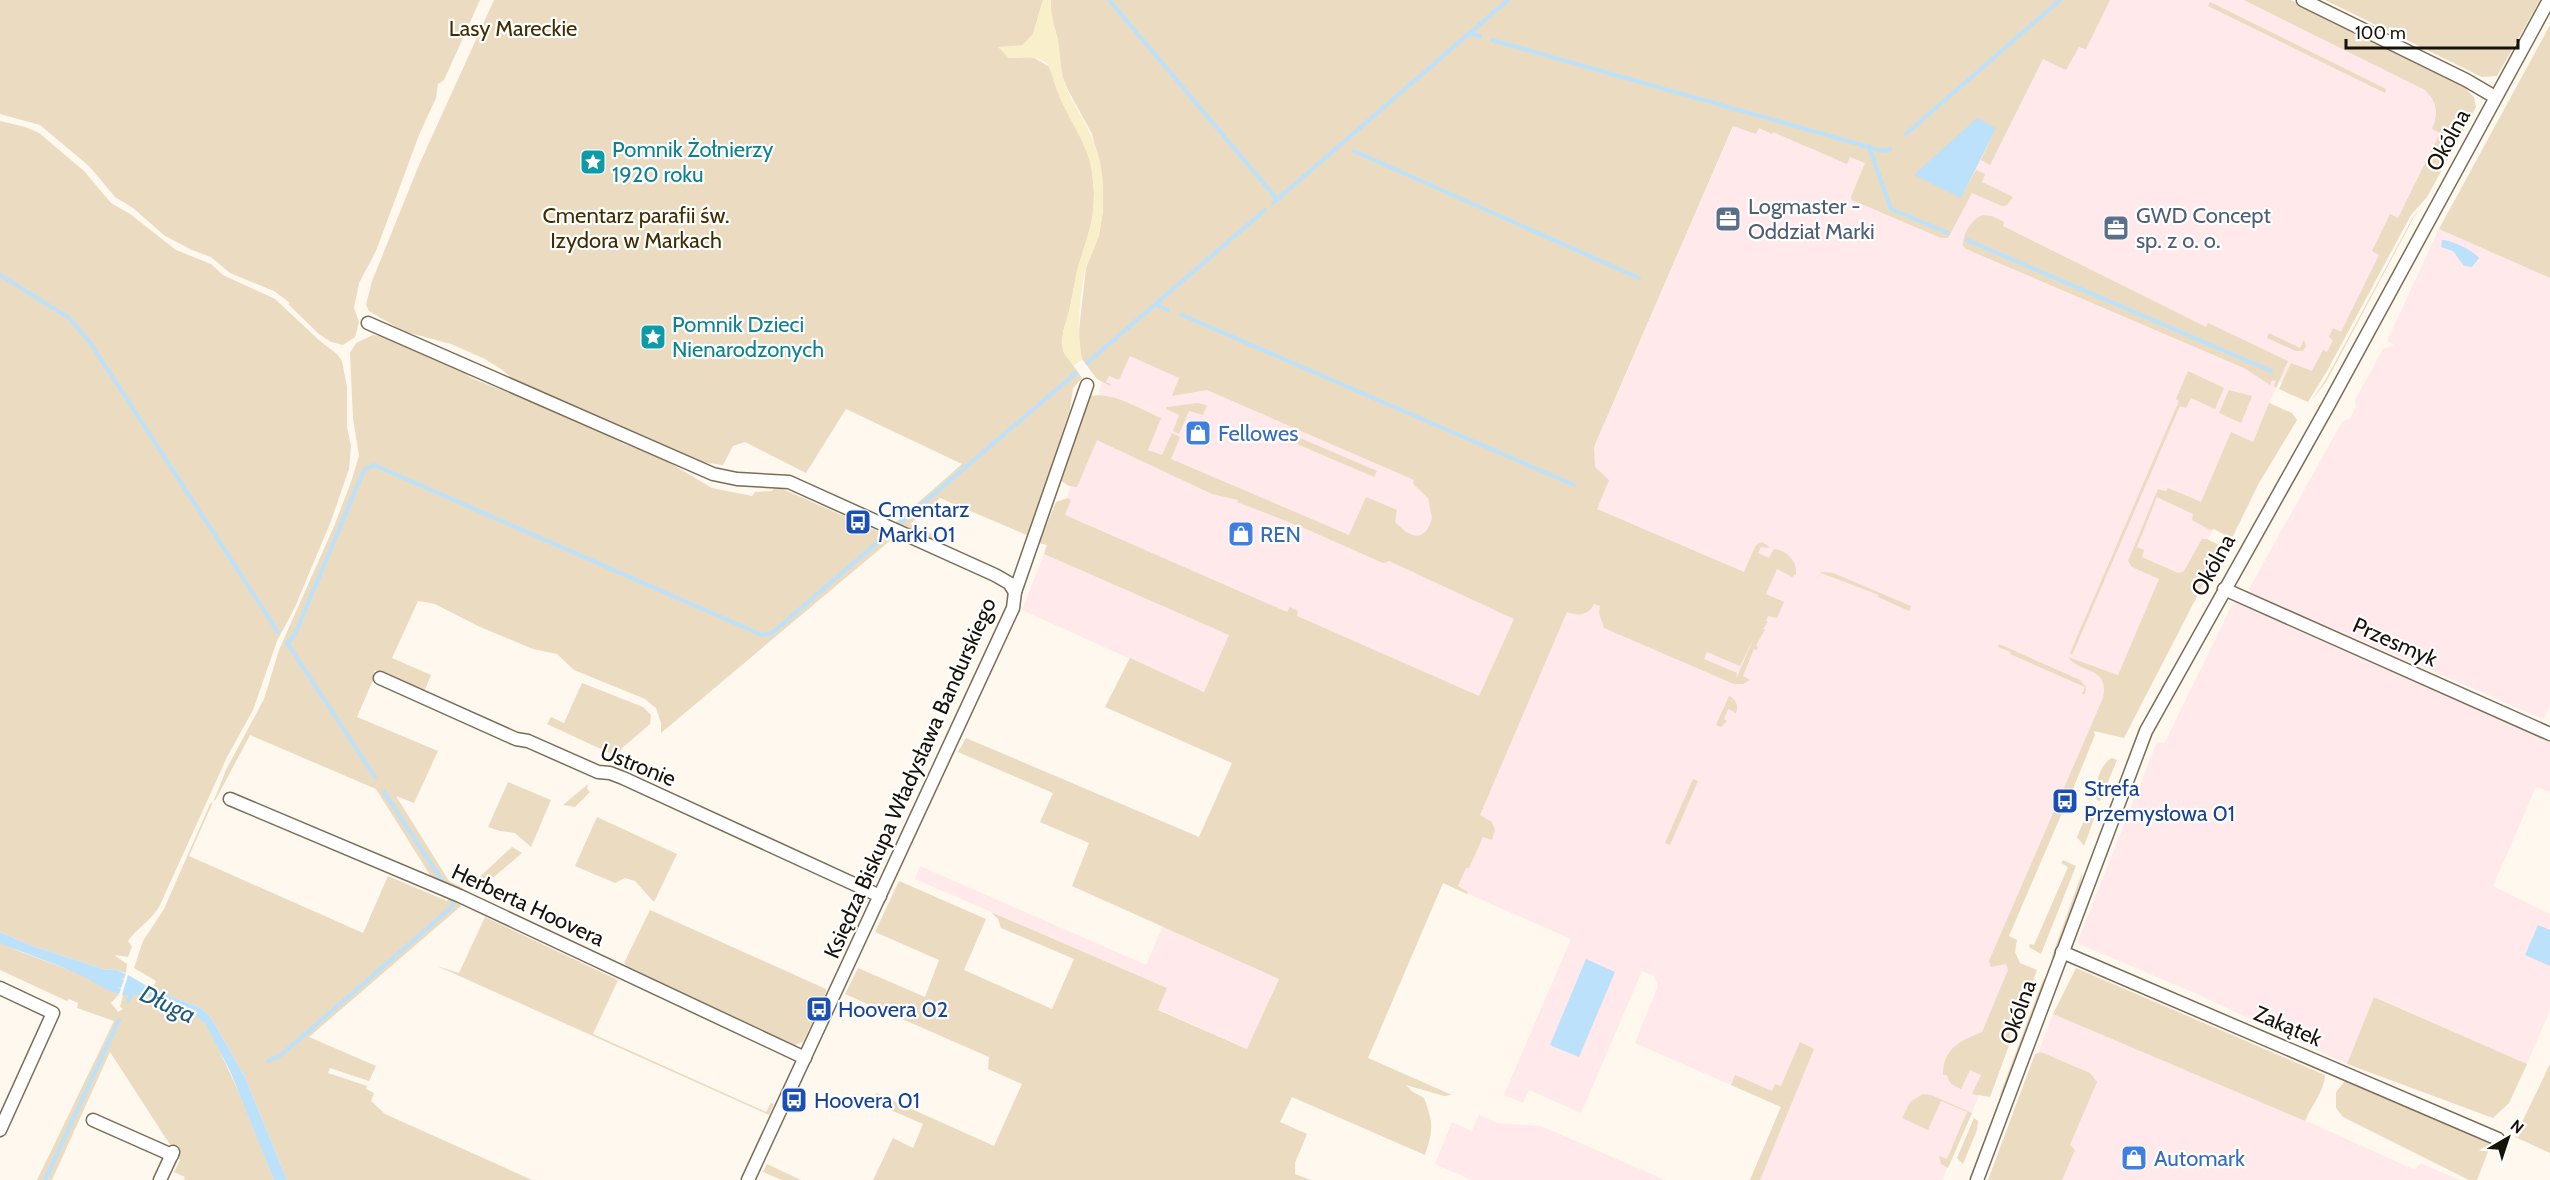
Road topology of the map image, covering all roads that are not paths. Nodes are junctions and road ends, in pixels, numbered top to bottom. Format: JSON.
{"nodes":[{"id":1,"x":2303,"y":0,"type":"edge"},
{"id":2,"x":2549,"y":0,"type":"edge"},
{"id":3,"x":2495,"y":97,"type":"junction"},
{"id":4,"x":368,"y":322,"type":"dead end"},
{"id":5,"x":1087,"y":385,"type":"dead end"},
{"id":6,"x":2224,"y":590,"type":"junction"},
{"id":7,"x":1015,"y":592,"type":"junction"},
{"id":8,"x":380,"y":678,"type":"dead end"},
{"id":9,"x":2550,"y":734,"type":"edge"},
{"id":10,"x":230,"y":799,"type":"dead end"},
{"id":11,"x":880,"y":896,"type":"junction"},
{"id":12,"x":2062,"y":952,"type":"junction"},
{"id":13,"x":0,"y":988,"type":"edge"},
{"id":14,"x":805,"y":1058,"type":"junction"},
{"id":15,"x":93,"y":1120,"type":"dead end"},
{"id":16,"x":0,"y":1131,"type":"edge"},
{"id":17,"x":2498,"y":1139,"type":"dead end"},
{"id":18,"x":160,"y":1180,"type":"edge"},
{"id":19,"x":748,"y":1180,"type":"edge"},
{"id":20,"x":1977,"y":1180,"type":"edge"}],
"edges":[{"from":1,"to":3,"type":"street"},
{"from":2,"to":3,"type":"street","name":"Okólna"},
{"from":3,"to":6,"type":"street","name":"Okólna"},
{"from":4,"to":7,"type":"street"},
{"from":5,"to":7,"type":"street","name":"Księdza Biskupa Władysława Bandurskiego"},
{"from":6,"to":9,"type":"street","name":"Przesmyk"},
{"from":6,"to":12,"type":"street","name":"Okólna"},
{"from":7,"to":11,"type":"street","name":"Księdza Biskupa Władysława Bandurskiego"},
{"from":8,"to":11,"type":"street","name":"Ustronie"},
{"from":10,"to":14,"type":"street","name":"Herberta Hoovera"},
{"from":11,"to":14,"type":"street","name":"Księdza Biskupa Władysława Bandurskiego"},
{"from":12,"to":17,"type":"street","name":"Zakątek"},
{"from":12,"to":20,"type":"street","name":"Okólna"},
{"from":13,"to":16,"type":"street"},
{"from":14,"to":19,"type":"street","name":"Księdza Biskupa Władysława Bandurskiego"},
{"from":15,"to":18,"type":"street"}]}
